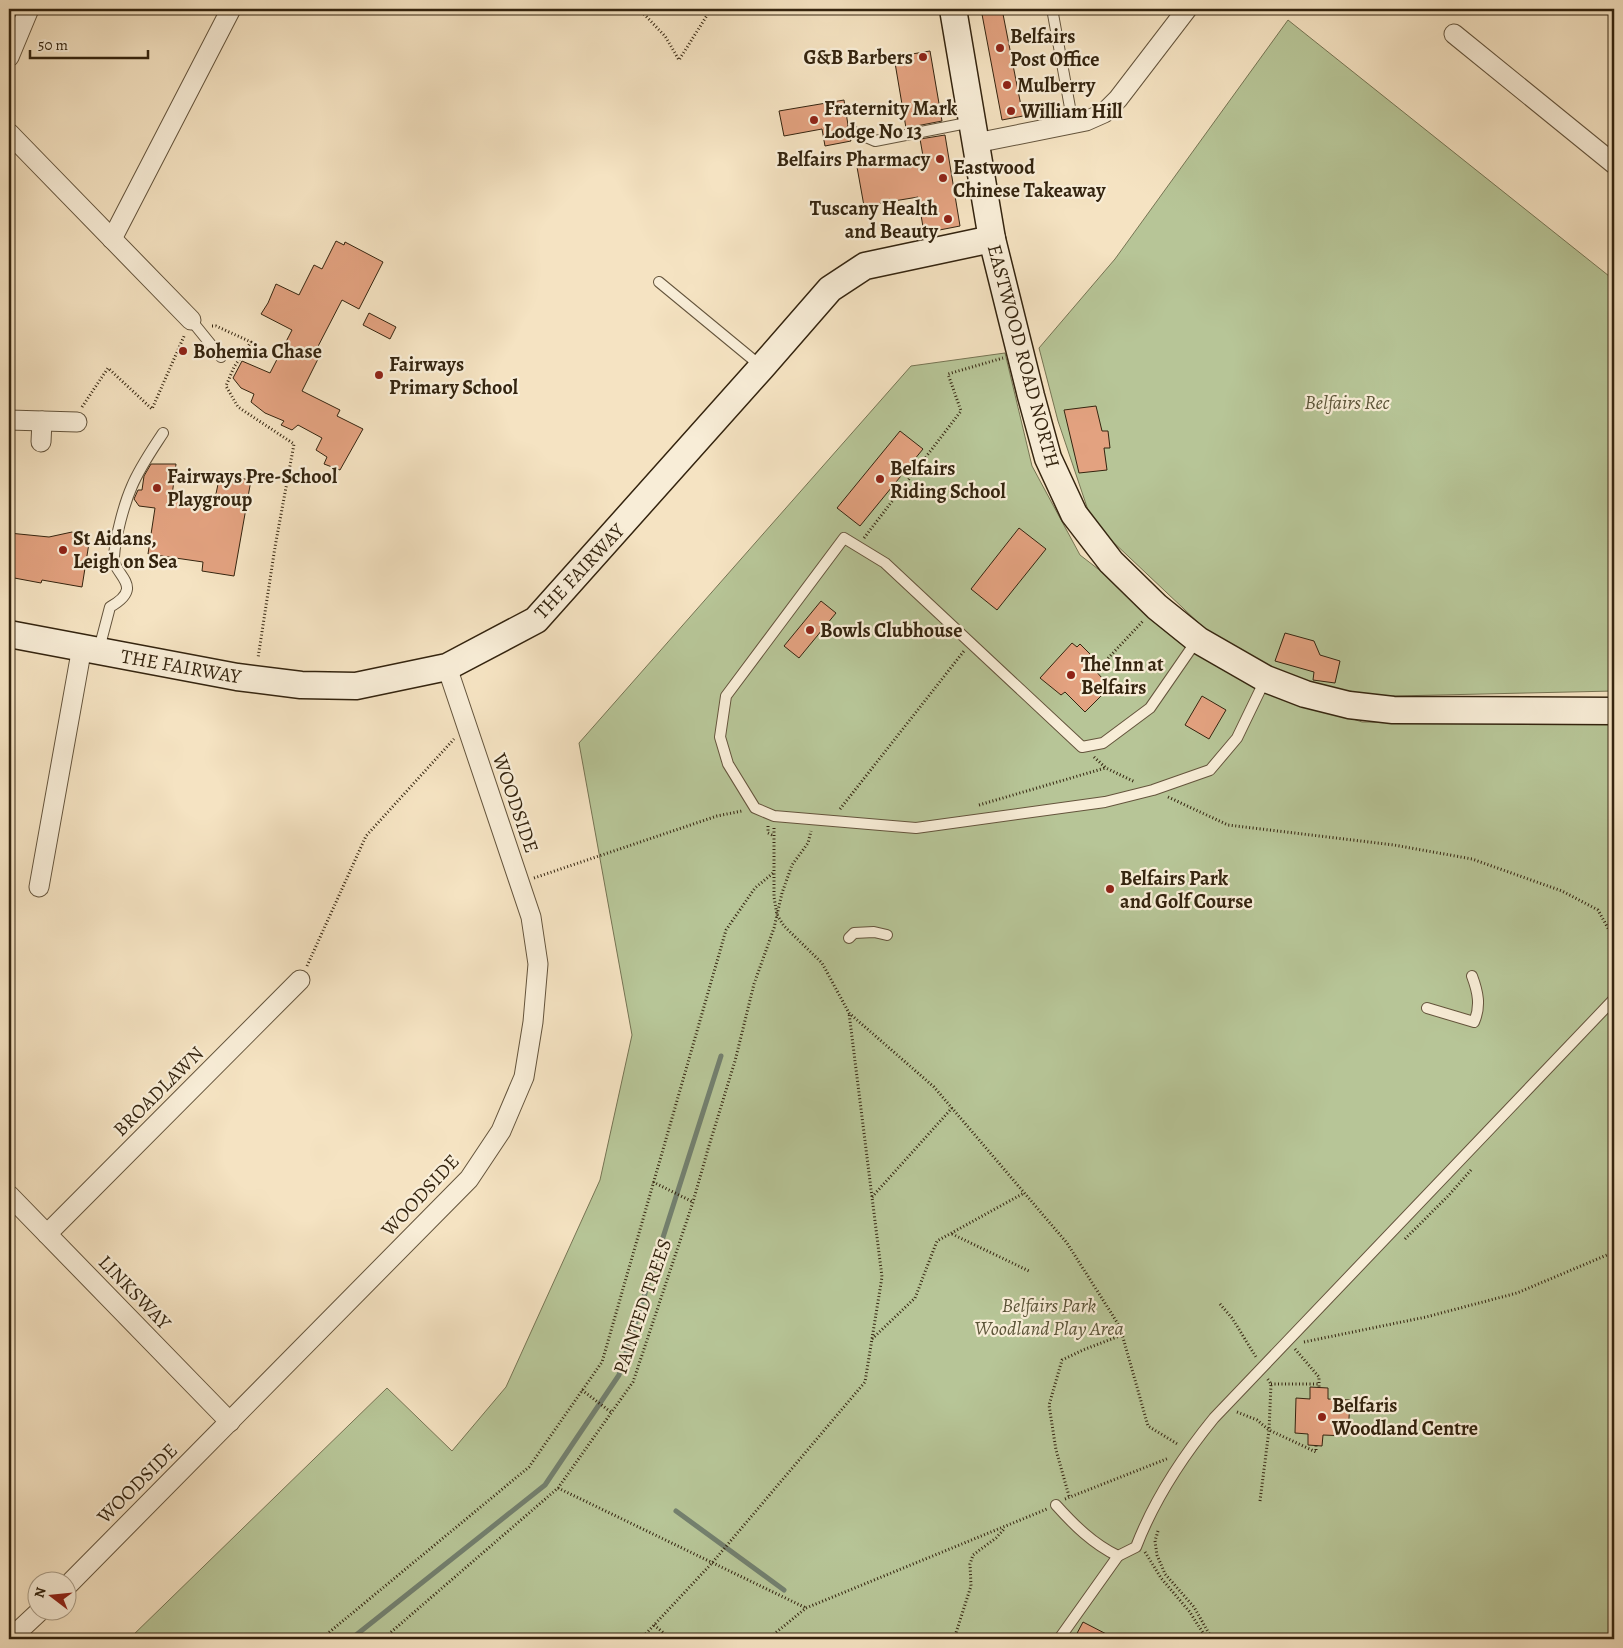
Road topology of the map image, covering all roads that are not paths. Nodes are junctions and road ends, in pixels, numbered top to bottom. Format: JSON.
{"nodes":[{"id":1,"x":29,"y":9,"type":"edge"},
{"id":2,"x":231,"y":9,"type":"edge"},
{"id":3,"x":953,"y":9,"type":"edge"},
{"id":4,"x":1187,"y":9,"type":"edge"},
{"id":5,"x":1054,"y":14,"type":"dead end"},
{"id":6,"x":1454,"y":34,"type":"dead end"},
{"id":7,"x":9,"y":57,"type":"edge"},
{"id":8,"x":1073,"y":124,"type":"junction"},
{"id":9,"x":852,"y":131,"type":"dead end"},
{"id":10,"x":974,"y":132,"type":"junction"},
{"id":11,"x":9,"y":133,"type":"edge"},
{"id":12,"x":1614,"y":164,"type":"edge"},
{"id":13,"x":112,"y":239,"type":"junction"},
{"id":14,"x":992,"y":239,"type":"junction"},
{"id":15,"x":659,"y":282,"type":"dead end"},
{"id":16,"x":199,"y":323,"type":"joint"},
{"id":17,"x":221,"y":357,"type":"dead end"},
{"id":18,"x":762,"y":367,"type":"junction"},
{"id":19,"x":9,"y":420,"type":"edge"},
{"id":20,"x":42,"y":421,"type":"junction"},
{"id":21,"x":77,"y":422,"type":"road end"},
{"id":22,"x":163,"y":433,"type":"dead end"},
{"id":23,"x":41,"y":442,"type":"dead end"},
{"id":24,"x":9,"y":634,"type":"edge"},
{"id":25,"x":1198,"y":640,"type":"junction"},
{"id":26,"x":90,"y":649,"type":"junction"},
{"id":27,"x":447,"y":667,"type":"junction"},
{"id":28,"x":1266,"y":679,"type":"junction"},
{"id":29,"x":1614,"y":711,"type":"edge"},
{"id":30,"x":39,"y":887,"type":"dead end"},
{"id":31,"x":887,"y":935,"type":"dead end"},
{"id":32,"x":849,"y":938,"type":"dead end"},
{"id":33,"x":1472,"y":976,"type":"dead end"},
{"id":34,"x":300,"y":980,"type":"road end"},
{"id":35,"x":1614,"y":999,"type":"edge"},
{"id":36,"x":1427,"y":1008,"type":"dead end"},
{"id":37,"x":9,"y":1194,"type":"edge"},
{"id":38,"x":47,"y":1234,"type":"junction"},
{"id":39,"x":230,"y":1422,"type":"junction"},
{"id":40,"x":1056,"y":1505,"type":"road end"},
{"id":41,"x":1118,"y":1556,"type":"junction"},
{"id":42,"x":78,"y":1575,"type":"edge"},
{"id":43,"x":30,"y":1620,"type":"edge"},
{"id":44,"x":10,"y":1639,"type":"edge"},
{"id":45,"x":1060,"y":1639,"type":"edge"}],
"edges":[{"from":1,"to":7,"type":"street"},
{"from":2,"to":13,"type":"street"},
{"from":3,"to":10,"type":"street","name":"EASTWOOD ROAD NORTH"},
{"from":4,"to":8,"type":"street"},
{"from":5,"to":8,"type":"lane"},
{"from":6,"to":12,"type":"street"},
{"from":8,"to":10,"type":"street"},
{"from":9,"to":10,"type":"lane"},
{"from":10,"to":14,"type":"street","name":"EASTWOOD ROAD NORTH"},
{"from":11,"to":13,"type":"street"},
{"from":13,"to":16,"type":"street"},
{"from":14,"to":18,"type":"street","name":"THE FAIRWAY"},
{"from":14,"to":25,"type":"street","name":"EASTWOOD ROAD NORTH"},
{"from":15,"to":18,"type":"lane"},
{"from":16,"to":17,"type":"lane"},
{"from":18,"to":27,"type":"street","name":"THE FAIRWAY"},
{"from":19,"to":20,"type":"street"},
{"from":20,"to":21,"type":"street"},
{"from":20,"to":23,"type":"street"},
{"from":22,"to":26,"type":"lane"},
{"from":24,"to":26,"type":"street","name":"THE FAIRWAY"},
{"from":25,"to":28,"type":"street","name":"EASTWOOD ROAD NORTH"},
{"from":25,"to":28,"type":"lane"},
{"from":26,"to":27,"type":"street","name":"THE FAIRWAY"},
{"from":26,"to":30,"type":"street"},
{"from":27,"to":39,"type":"street","name":"WOODSIDE"},
{"from":28,"to":29,"type":"street","name":"EASTWOOD ROAD NORTH"},
{"from":31,"to":32,"type":"lane"},
{"from":33,"to":36,"type":"lane"},
{"from":34,"to":38,"type":"street","name":"BROADLAWN"},
{"from":35,"to":41,"type":"lane"},
{"from":37,"to":38,"type":"street","name":"LINKSWAY"},
{"from":38,"to":39,"type":"street","name":"LINKSWAY"},
{"from":39,"to":42,"type":"street","name":"WOODSIDE"},
{"from":40,"to":41,"type":"lane"},
{"from":41,"to":45,"type":"lane"},
{"from":43,"to":44,"type":"street"}]}
